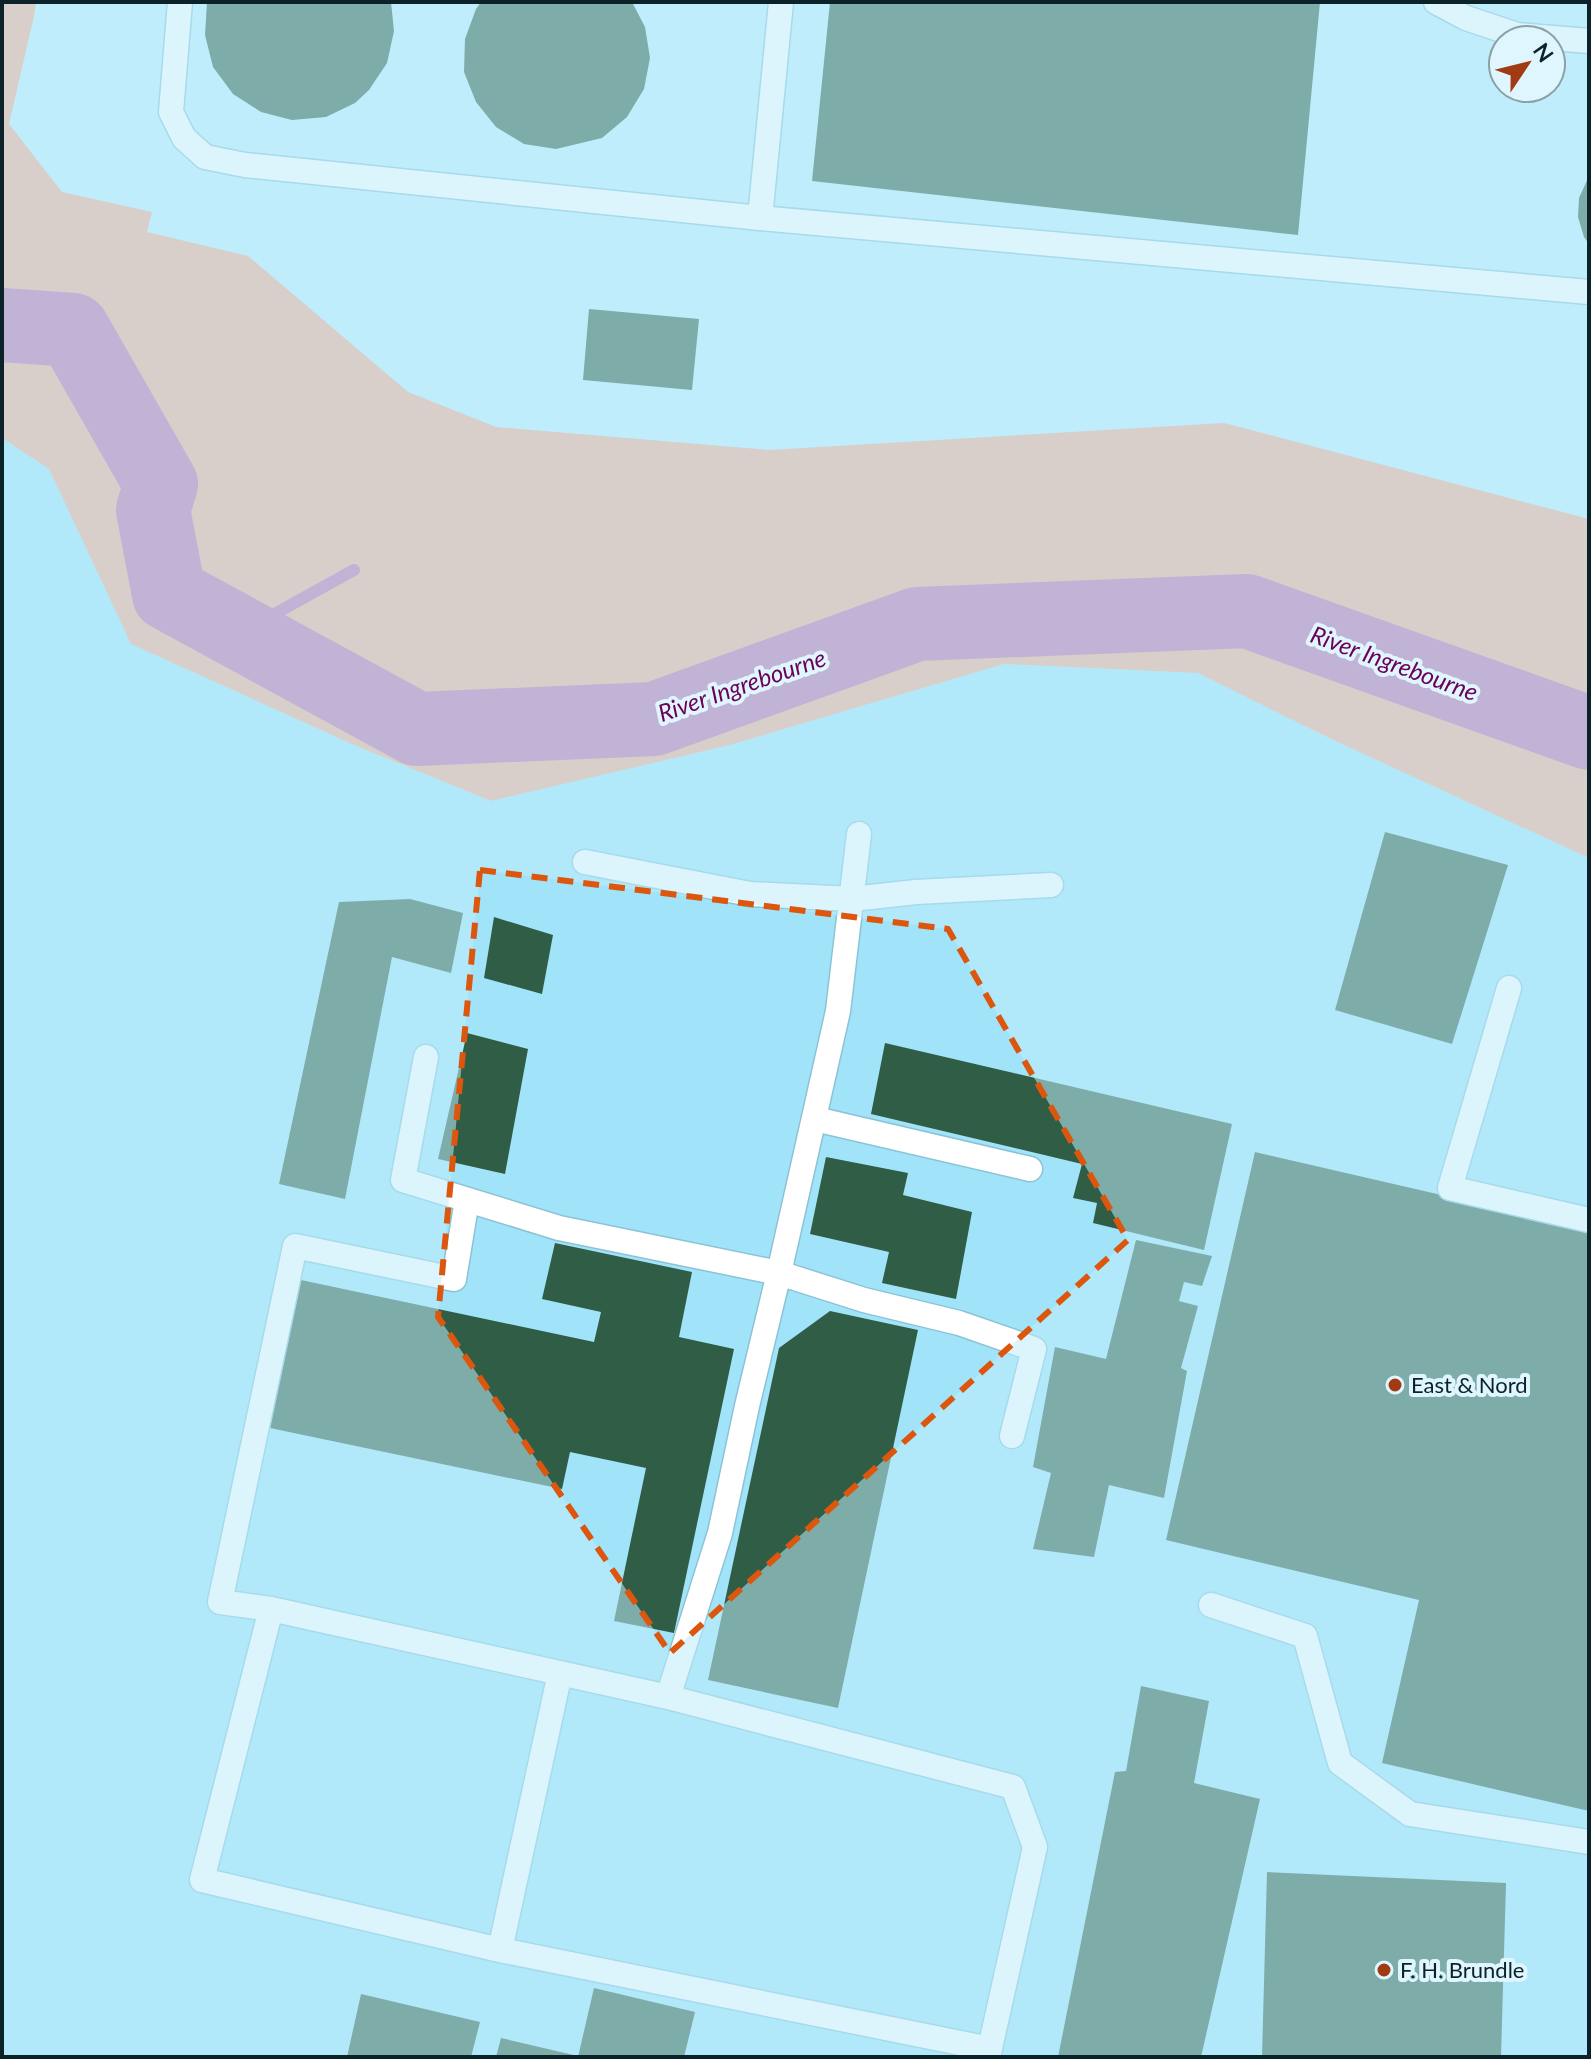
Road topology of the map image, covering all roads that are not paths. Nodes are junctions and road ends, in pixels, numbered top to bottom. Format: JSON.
{"nodes":[{"id":1,"x":180,"y":2,"type":"edge"},
{"id":2,"x":781,"y":2,"type":"edge"},
{"id":3,"x":1436,"y":2,"type":"edge"},
{"id":4,"x":1589,"y":41,"type":"edge"},
{"id":5,"x":760,"y":218,"type":"junction"},
{"id":6,"x":1589,"y":292,"type":"edge"},
{"id":7,"x":859,"y":834,"type":"dead end"},
{"id":8,"x":585,"y":862,"type":"dead end"},
{"id":9,"x":1051,"y":885,"type":"dead end"},
{"id":10,"x":852,"y":899,"type":"junction"},
{"id":11,"x":1509,"y":988,"type":"dead end"},
{"id":12,"x":426,"y":1057,"type":"dead end"},
{"id":13,"x":815,"y":1119,"type":"junction"},
{"id":14,"x":1030,"y":1169,"type":"dead end"},
{"id":15,"x":467,"y":1200,"type":"junction"},
{"id":16,"x":1589,"y":1220,"type":"edge"},
{"id":17,"x":779,"y":1273,"type":"junction"},
{"id":18,"x":1012,"y":1436,"type":"dead end"},
{"id":19,"x":1211,"y":1605,"type":"dead end"},
{"id":20,"x":271,"y":1609,"type":"junction"},
{"id":21,"x":560,"y":1673,"type":"junction"},
{"id":22,"x":668,"y":1697,"type":"junction"},
{"id":23,"x":1589,"y":1842,"type":"edge"},
{"id":24,"x":500,"y":1950,"type":"junction"},
{"id":25,"x":989,"y":2053,"type":"edge"}],
"edges":[{"from":1,"to":5,"type":"lane"},
{"from":2,"to":5,"type":"lane"},
{"from":3,"to":4,"type":"lane"},
{"from":5,"to":6,"type":"lane"},
{"from":7,"to":10,"type":"lane"},
{"from":8,"to":10,"type":"lane"},
{"from":9,"to":10,"type":"lane"},
{"from":10,"to":13,"type":"lane"},
{"from":11,"to":16,"type":"lane"},
{"from":12,"to":15,"type":"lane"},
{"from":13,"to":14,"type":"lane"},
{"from":13,"to":17,"type":"lane"},
{"from":15,"to":17,"type":"lane"},
{"from":15,"to":20,"type":"lane"},
{"from":17,"to":18,"type":"lane"},
{"from":17,"to":22,"type":"lane"},
{"from":19,"to":23,"type":"lane"},
{"from":20,"to":21,"type":"lane"},
{"from":20,"to":24,"type":"lane"},
{"from":21,"to":22,"type":"lane"},
{"from":21,"to":24,"type":"lane"},
{"from":22,"to":25,"type":"lane"},
{"from":24,"to":25,"type":"lane"}]}
